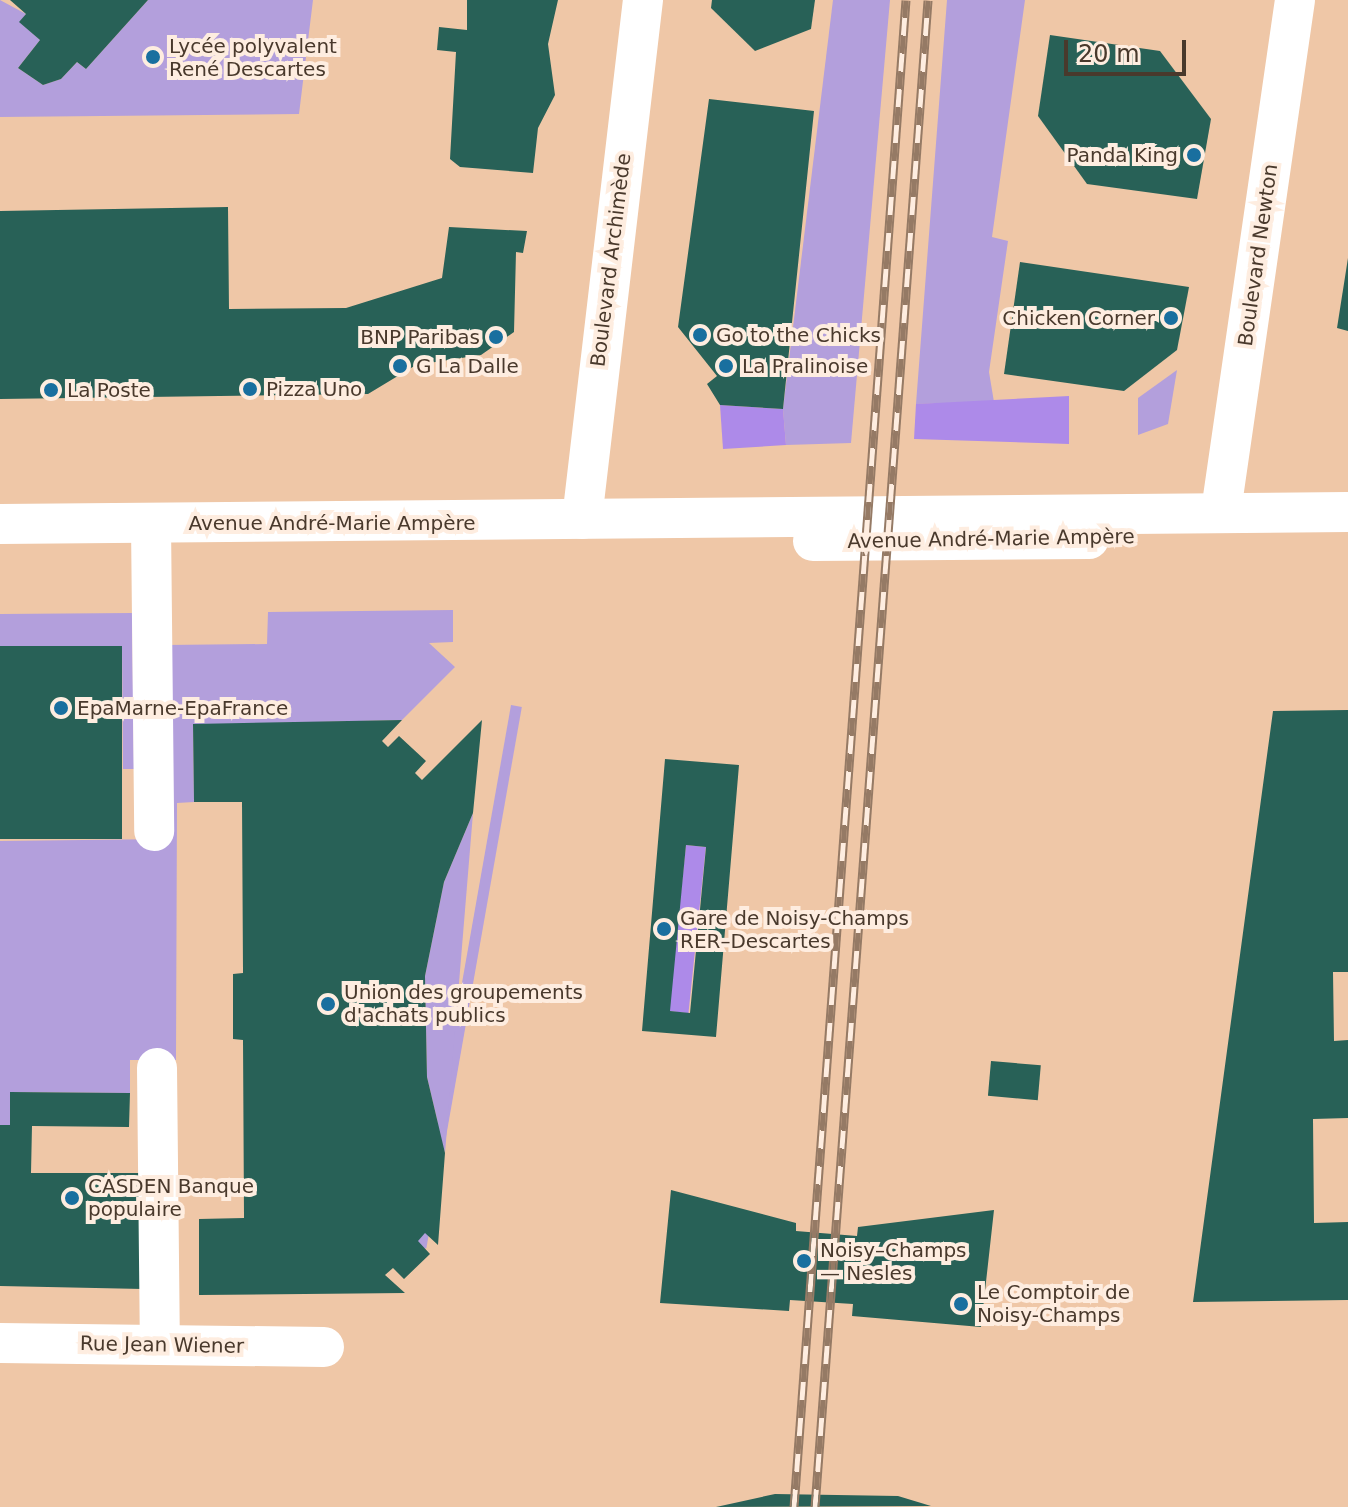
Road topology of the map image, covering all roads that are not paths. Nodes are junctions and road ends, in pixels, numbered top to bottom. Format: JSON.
{"nodes":[{"id":1,"x":643,"y":0,"type":"edge"},
{"id":2,"x":1295,"y":0,"type":"edge"},
{"id":3,"x":1221,"y":511,"type":"junction"},
{"id":4,"x":1348,"y":512,"type":"edge"},
{"id":5,"x":582,"y":519,"type":"junction"},
{"id":6,"x":0,"y":524,"type":"edge"},
{"id":7,"x":151,"y":524,"type":"junction"},
{"id":8,"x":154,"y":831,"type":"dead end"},
{"id":9,"x":157,"y":1068,"type":"dead end"},
{"id":10,"x":0,"y":1343,"type":"edge"},
{"id":11,"x":160,"y":1345,"type":"junction"},
{"id":12,"x":324,"y":1347,"type":"dead end"}],
"edges":[{"from":1,"to":5,"type":"street","name":"Boulevard Archimède"},
{"from":2,"to":3,"type":"street","name":"Boulevard Newton"},
{"from":3,"to":4,"type":"street","name":"Avenue André-Marie Ampère"},
{"from":3,"to":5,"type":"street","name":"Avenue André-Marie Ampère"},
{"from":5,"to":7,"type":"street","name":"Avenue André-Marie Ampère"},
{"from":6,"to":7,"type":"street","name":"Avenue André-Marie Ampère"},
{"from":7,"to":8,"type":"street"},
{"from":9,"to":11,"type":"street"},
{"from":10,"to":11,"type":"street","name":"Rue Jean Wiener"},
{"from":11,"to":12,"type":"street","name":"Rue Jean Wiener"}]}
